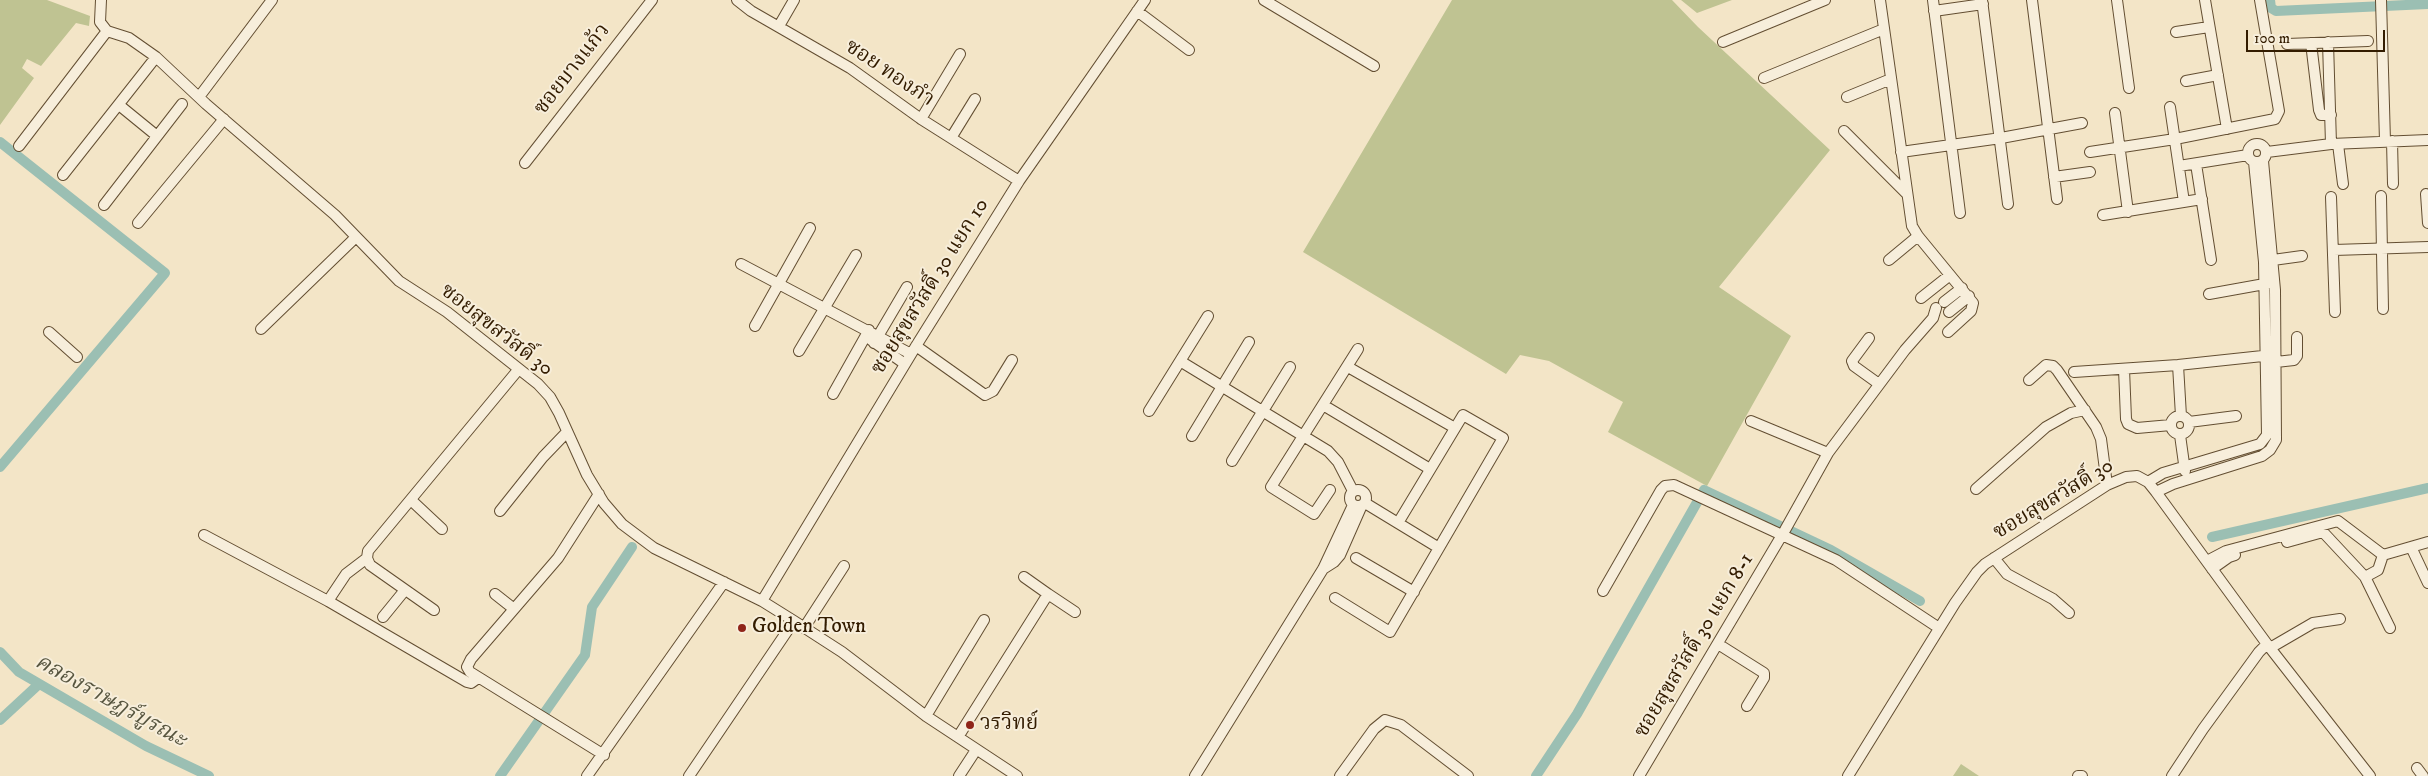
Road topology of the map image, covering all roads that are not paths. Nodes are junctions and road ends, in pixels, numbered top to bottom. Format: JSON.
{"nodes":[{"id":1,"x":272,"y":0,"type":"edge"},
{"id":2,"x":652,"y":0,"type":"edge"},
{"id":3,"x":737,"y":0,"type":"edge"},
{"id":4,"x":794,"y":0,"type":"edge"},
{"id":5,"x":1144,"y":0,"type":"edge"},
{"id":6,"x":1264,"y":0,"type":"edge"},
{"id":7,"x":1824,"y":0,"type":"edge"},
{"id":8,"x":1880,"y":0,"type":"edge"},
{"id":9,"x":1933,"y":0,"type":"edge"},
{"id":10,"x":2032,"y":0,"type":"edge"},
{"id":11,"x":2117,"y":0,"type":"edge"},
{"id":12,"x":2204,"y":0,"type":"edge"},
{"id":13,"x":2260,"y":0,"type":"edge"},
{"id":14,"x":2381,"y":0,"type":"edge"},
{"id":15,"x":1983,"y":2,"type":"edge"},
{"id":16,"x":101,"y":4,"type":"edge"},
{"id":17,"x":1137,"y":11,"type":"junction"},
{"id":18,"x":1934,"y":11,"type":"junction"},
{"id":19,"x":779,"y":26,"type":"junction"},
{"id":20,"x":2209,"y":27,"type":"junction"},
{"id":21,"x":1884,"y":29,"type":"junction"},
{"id":22,"x":107,"y":31,"type":"junction"},
{"id":23,"x":2176,"y":32,"type":"dead end"},
{"id":24,"x":2368,"y":41,"type":"dead end"},
{"id":25,"x":1723,"y":42,"type":"dead end"},
{"id":26,"x":2328,"y":42,"type":"junction"},
{"id":27,"x":2311,"y":43,"type":"junction"},
{"id":28,"x":2288,"y":44,"type":"dead end"},
{"id":29,"x":1189,"y":50,"type":"dead end"},
{"id":30,"x":960,"y":54,"type":"dead end"},
{"id":31,"x":156,"y":57,"type":"junction"},
{"id":32,"x":1374,"y":66,"type":"dead end"},
{"id":33,"x":2218,"y":75,"type":"junction"},
{"id":34,"x":1764,"y":78,"type":"dead end"},
{"id":35,"x":1891,"y":79,"type":"junction"},
{"id":36,"x":2186,"y":81,"type":"dead end"},
{"id":37,"x":2130,"y":88,"type":"dead end"},
{"id":38,"x":1847,"y":97,"type":"dead end"},
{"id":39,"x":202,"y":100,"type":"junction"},
{"id":40,"x":974,"y":100,"type":"dead end"},
{"id":41,"x":182,"y":104,"type":"dead end"},
{"id":42,"x":120,"y":105,"type":"junction"},
{"id":43,"x":2170,"y":107,"type":"dead end"},
{"id":44,"x":2115,"y":113,"type":"dead end"},
{"id":45,"x":2332,"y":116,"type":"junction"},
{"id":46,"x":224,"y":119,"type":"junction"},
{"id":47,"x":921,"y":119,"type":"junction"},
{"id":48,"x":2082,"y":123,"type":"dead end"},
{"id":49,"x":2227,"y":129,"type":"junction"},
{"id":50,"x":2049,"y":130,"type":"junction"},
{"id":51,"x":1844,"y":131,"type":"dead end"},
{"id":52,"x":157,"y":136,"type":"junction"},
{"id":53,"x":951,"y":138,"type":"junction"},
{"id":54,"x":2000,"y":138,"type":"junction"},
{"id":55,"x":2175,"y":139,"type":"junction"},
{"id":56,"x":2428,"y":140,"type":"edge"},
{"id":57,"x":2389,"y":141,"type":"junction"},
{"id":58,"x":2334,"y":144,"type":"junction"},
{"id":59,"x":19,"y":146,"type":"dead end"},
{"id":60,"x":1952,"y":146,"type":"junction"},
{"id":61,"x":2120,"y":148,"type":"junction"},
{"id":62,"x":1901,"y":152,"type":"junction"},
{"id":63,"x":2090,"y":152,"type":"dead end"},
{"id":64,"x":2258,"y":158,"type":"junction"},
{"id":65,"x":525,"y":163,"type":"dead end"},
{"id":66,"x":2196,"y":164,"type":"junction"},
{"id":67,"x":2179,"y":166,"type":"junction"},
{"id":68,"x":2090,"y":172,"type":"dead end"},
{"id":69,"x":63,"y":175,"type":"dead end"},
{"id":70,"x":2054,"y":177,"type":"junction"},
{"id":71,"x":1019,"y":181,"type":"junction"},
{"id":72,"x":2343,"y":184,"type":"dead end"},
{"id":73,"x":2393,"y":184,"type":"dead end"},
{"id":74,"x":1907,"y":194,"type":"junction"},
{"id":75,"x":2426,"y":194,"type":"dead end"},
{"id":76,"x":2331,"y":196,"type":"dead end"},
{"id":77,"x":2380,"y":196,"type":"dead end"},
{"id":78,"x":2057,"y":199,"type":"dead end"},
{"id":79,"x":2202,"y":199,"type":"junction"},
{"id":80,"x":2184,"y":202,"type":"junction"},
{"id":81,"x":2008,"y":204,"type":"dead end"},
{"id":82,"x":104,"y":205,"type":"dead end"},
{"id":83,"x":2128,"y":212,"type":"junction"},
{"id":84,"x":1960,"y":213,"type":"dead end"},
{"id":85,"x":2103,"y":215,"type":"dead end"},
{"id":86,"x":138,"y":223,"type":"dead end"},
{"id":87,"x":2428,"y":223,"type":"edge"},
{"id":88,"x":810,"y":228,"type":"dead end"},
{"id":89,"x":1918,"y":236,"type":"junction"},
{"id":90,"x":356,"y":237,"type":"junction"},
{"id":91,"x":2428,"y":247,"type":"edge"},
{"id":92,"x":2381,"y":248,"type":"junction"},
{"id":93,"x":2334,"y":250,"type":"junction"},
{"id":94,"x":856,"y":255,"type":"dead end"},
{"id":95,"x":2302,"y":256,"type":"dead end"},
{"id":96,"x":1889,"y":260,"type":"dead end"},
{"id":97,"x":2211,"y":260,"type":"dead end"},
{"id":98,"x":2273,"y":260,"type":"junction"},
{"id":99,"x":741,"y":264,"type":"dead end"},
{"id":100,"x":1950,"y":274,"type":"junction"},
{"id":101,"x":2269,"y":283,"type":"junction"},
{"id":102,"x":779,"y":284,"type":"junction"},
{"id":103,"x":907,"y":287,"type":"dead end"},
{"id":104,"x":1966,"y":292,"type":"junction"},
{"id":105,"x":2210,"y":294,"type":"dead end"},
{"id":106,"x":1921,"y":298,"type":"dead end"},
{"id":107,"x":825,"y":308,"type":"junction"},
{"id":108,"x":2383,"y":309,"type":"dead end"},
{"id":109,"x":2336,"y":312,"type":"dead end"},
{"id":110,"x":1208,"y":316,"type":"dead end"},
{"id":111,"x":755,"y":326,"type":"dead end"},
{"id":112,"x":262,"y":329,"type":"dead end"},
{"id":113,"x":48,"y":332,"type":"dead end"},
{"id":114,"x":1948,"y":332,"type":"dead end"},
{"id":115,"x":870,"y":335,"type":"junction"},
{"id":116,"x":2297,"y":337,"type":"dead end"},
{"id":117,"x":1869,"y":338,"type":"dead end"},
{"id":118,"x":1248,"y":342,"type":"dead end"},
{"id":119,"x":1358,"y":349,"type":"dead end"},
{"id":120,"x":914,"y":350,"type":"junction"},
{"id":121,"x":799,"y":351,"type":"dead end"},
{"id":122,"x":77,"y":357,"type":"dead end"},
{"id":123,"x":2272,"y":357,"type":"junction"},
{"id":124,"x":1012,"y":360,"type":"dead end"},
{"id":125,"x":1180,"y":361,"type":"junction"},
{"id":126,"x":905,"y":364,"type":"junction"},
{"id":127,"x":2178,"y":365,"type":"junction"},
{"id":128,"x":1290,"y":367,"type":"dead end"},
{"id":129,"x":1348,"y":367,"type":"junction"},
{"id":130,"x":2124,"y":369,"type":"junction"},
{"id":131,"x":518,"y":370,"type":"junction"},
{"id":132,"x":2074,"y":372,"type":"dead end"},
{"id":133,"x":2029,"y":380,"type":"dead end"},
{"id":134,"x":1879,"y":384,"type":"junction"},
{"id":135,"x":1222,"y":387,"type":"junction"},
{"id":136,"x":833,"y":394,"type":"dead end"},
{"id":137,"x":1324,"y":405,"type":"junction"},
{"id":138,"x":2085,"y":410,"type":"junction"},
{"id":139,"x":1149,"y":411,"type":"dead end"},
{"id":140,"x":1263,"y":411,"type":"junction"},
{"id":141,"x":2236,"y":416,"type":"dead end"},
{"id":142,"x":2185,"y":419,"type":"junction"},
{"id":143,"x":1751,"y":421,"type":"dead end"},
{"id":144,"x":2171,"y":425,"type":"junction"},
{"id":145,"x":1456,"y":428,"type":"junction"},
{"id":146,"x":567,"y":432,"type":"junction"},
{"id":147,"x":2180,"y":434,"type":"junction"},
{"id":148,"x":1192,"y":436,"type":"dead end"},
{"id":149,"x":1303,"y":436,"type":"junction"},
{"id":150,"x":1828,"y":453,"type":"junction"},
{"id":151,"x":1232,"y":461,"type":"dead end"},
{"id":152,"x":2184,"y":466,"type":"junction"},
{"id":153,"x":1430,"y":469,"type":"junction"},
{"id":154,"x":2187,"y":479,"type":"junction"},
{"id":155,"x":2148,"y":482,"type":"junction"},
{"id":156,"x":2107,"y":485,"type":"junction"},
{"id":157,"x":1976,"y":488,"type":"dead end"},
{"id":158,"x":1330,"y":490,"type":"dead end"},
{"id":159,"x":2156,"y":492,"type":"junction"},
{"id":160,"x":599,"y":494,"type":"junction"},
{"id":161,"x":410,"y":500,"type":"junction"},
{"id":162,"x":1360,"y":504,"type":"junction"},
{"id":163,"x":500,"y":511,"type":"dead end"},
{"id":164,"x":1398,"y":523,"type":"junction"},
{"id":165,"x":442,"y":529,"type":"dead end"},
{"id":166,"x":1786,"y":530,"type":"junction"},
{"id":167,"x":204,"y":535,"type":"dead end"},
{"id":168,"x":2428,"y":542,"type":"edge"},
{"id":169,"x":2411,"y":546,"type":"junction"},
{"id":170,"x":1439,"y":548,"type":"junction"},
{"id":171,"x":2383,"y":555,"type":"junction"},
{"id":172,"x":367,"y":558,"type":"junction"},
{"id":173,"x":1356,"y":558,"type":"dead end"},
{"id":174,"x":1994,"y":558,"type":"junction"},
{"id":175,"x":2210,"y":565,"type":"junction"},
{"id":176,"x":844,"y":566,"type":"dead end"},
{"id":177,"x":1024,"y":577,"type":"dead end"},
{"id":178,"x":2365,"y":577,"type":"junction"},
{"id":179,"x":724,"y":582,"type":"junction"},
{"id":180,"x":2428,"y":583,"type":"edge"},
{"id":181,"x":405,"y":590,"type":"junction"},
{"id":182,"x":1603,"y":591,"type":"dead end"},
{"id":183,"x":1414,"y":592,"type":"junction"},
{"id":184,"x":494,"y":594,"type":"dead end"},
{"id":185,"x":1048,"y":594,"type":"junction"},
{"id":186,"x":1335,"y":598,"type":"dead end"},
{"id":187,"x":328,"y":601,"type":"junction"},
{"id":188,"x":762,"y":601,"type":"junction"},
{"id":189,"x":514,"y":609,"type":"junction"},
{"id":190,"x":434,"y":610,"type":"dead end"},
{"id":191,"x":1075,"y":612,"type":"dead end"},
{"id":192,"x":2069,"y":612,"type":"dead end"},
{"id":193,"x":383,"y":617,"type":"dead end"},
{"id":194,"x":2340,"y":619,"type":"dead end"},
{"id":195,"x":984,"y":620,"type":"dead end"},
{"id":196,"x":794,"y":621,"type":"junction"},
{"id":197,"x":804,"y":628,"type":"junction"},
{"id":198,"x":1939,"y":628,"type":"junction"},
{"id":199,"x":2390,"y":628,"type":"dead end"},
{"id":200,"x":1718,"y":644,"type":"junction"},
{"id":201,"x":2269,"y":646,"type":"junction"},
{"id":202,"x":478,"y":678,"type":"junction"},
{"id":203,"x":1747,"y":706,"type":"dead end"},
{"id":204,"x":926,"y":716,"type":"junction"},
{"id":205,"x":958,"y":737,"type":"junction"},
{"id":206,"x":976,"y":750,"type":"junction"},
{"id":207,"x":604,"y":755,"type":"junction"},
{"id":208,"x":587,"y":776,"type":"edge"},
{"id":209,"x":689,"y":776,"type":"edge"},
{"id":210,"x":959,"y":776,"type":"edge"},
{"id":211,"x":1017,"y":776,"type":"edge"},
{"id":212,"x":1195,"y":776,"type":"edge"},
{"id":213,"x":1340,"y":776,"type":"edge"},
{"id":214,"x":1468,"y":776,"type":"edge"},
{"id":215,"x":1639,"y":776,"type":"edge"},
{"id":216,"x":1848,"y":776,"type":"edge"},
{"id":217,"x":2172,"y":776,"type":"edge"},
{"id":218,"x":2370,"y":776,"type":"edge"}],
"edges":[{"from":1,"to":39,"type":"street"},
{"from":2,"to":65,"type":"street","name":"ซอยบางแก้ว"},
{"from":3,"to":19,"type":"street","name":"ซอย ทองภํา"},
{"from":4,"to":19,"type":"street"},
{"from":5,"to":17,"type":"street","name":"ซอยสุขสวัสดิ์ 30 แยก 10"},
{"from":6,"to":32,"type":"street"},
{"from":7,"to":25,"type":"street"},
{"from":8,"to":21,"type":"street"},
{"from":9,"to":18,"type":"street"},
{"from":10,"to":50,"type":"street"},
{"from":11,"to":37,"type":"street"},
{"from":12,"to":20,"type":"street"},
{"from":13,"to":49,"type":"street"},
{"from":14,"to":57,"type":"street"},
{"from":15,"to":18,"type":"street"},
{"from":15,"to":54,"type":"street"},
{"from":16,"to":22,"type":"street"},
{"from":17,"to":29,"type":"street"},
{"from":17,"to":71,"type":"street","name":"ซอยสุขสวัสดิ์ 30 แยก 10"},
{"from":18,"to":60,"type":"street"},
{"from":19,"to":47,"type":"street","name":"ซอย ทองภํา"},
{"from":20,"to":23,"type":"street"},
{"from":20,"to":33,"type":"street"},
{"from":21,"to":34,"type":"street"},
{"from":21,"to":35,"type":"street"},
{"from":22,"to":31,"type":"street","name":"ซอยสุขสวัสดิ์ 30"},
{"from":22,"to":59,"type":"street"},
{"from":24,"to":26,"type":"street"},
{"from":26,"to":27,"type":"street"},
{"from":26,"to":45,"type":"street"},
{"from":27,"to":28,"type":"street"},
{"from":27,"to":45,"type":"street"},
{"from":30,"to":47,"type":"street"},
{"from":31,"to":39,"type":"street","name":"ซอยสุขสวัสดิ์ 30"},
{"from":31,"to":42,"type":"street"},
{"from":33,"to":36,"type":"street"},
{"from":33,"to":49,"type":"street"},
{"from":35,"to":38,"type":"street"},
{"from":35,"to":62,"type":"street"},
{"from":39,"to":46,"type":"street","name":"ซอยสุขสวัสดิ์ 30"},
{"from":40,"to":53,"type":"street"},
{"from":41,"to":52,"type":"street"},
{"from":42,"to":52,"type":"street"},
{"from":42,"to":69,"type":"street"},
{"from":43,"to":55,"type":"street"},
{"from":44,"to":61,"type":"street"},
{"from":45,"to":58,"type":"street"},
{"from":46,"to":86,"type":"street"},
{"from":46,"to":90,"type":"street","name":"ซอยสุขสวัสดิ์ 30"},
{"from":47,"to":53,"type":"street","name":"ซอย ทองภํา"},
{"from":48,"to":50,"type":"street"},
{"from":49,"to":55,"type":"street"},
{"from":50,"to":54,"type":"street"},
{"from":50,"to":70,"type":"street"},
{"from":51,"to":74,"type":"street"},
{"from":52,"to":82,"type":"street"},
{"from":53,"to":71,"type":"street","name":"ซอย ทองภํา"},
{"from":54,"to":60,"type":"street"},
{"from":54,"to":81,"type":"street"},
{"from":55,"to":61,"type":"street"},
{"from":55,"to":67,"type":"street"},
{"from":56,"to":57,"type":"street"},
{"from":57,"to":58,"type":"street"},
{"from":57,"to":73,"type":"street"},
{"from":58,"to":64,"type":"street"},
{"from":58,"to":72,"type":"street"},
{"from":60,"to":62,"type":"street"},
{"from":60,"to":84,"type":"street"},
{"from":61,"to":63,"type":"street"},
{"from":61,"to":83,"type":"street"},
{"from":62,"to":74,"type":"street"},
{"from":64,"to":66,"type":"street"},
{"from":64,"to":98,"type":"street"},
{"from":64,"to":101,"type":"street"},
{"from":66,"to":67,"type":"street"},
{"from":66,"to":79,"type":"street"},
{"from":67,"to":80,"type":"street"},
{"from":68,"to":70,"type":"street"},
{"from":70,"to":78,"type":"street"},
{"from":71,"to":120,"type":"street","name":"ซอยสุขสวัสดิ์ 30 แยก 10"},
{"from":74,"to":89,"type":"street"},
{"from":75,"to":87,"type":"street"},
{"from":76,"to":93,"type":"street"},
{"from":77,"to":92,"type":"street"},
{"from":79,"to":80,"type":"street"},
{"from":79,"to":97,"type":"street"},
{"from":80,"to":83,"type":"street"},
{"from":83,"to":85,"type":"street"},
{"from":88,"to":102,"type":"street"},
{"from":89,"to":96,"type":"street"},
{"from":89,"to":100,"type":"street"},
{"from":90,"to":112,"type":"street"},
{"from":90,"to":131,"type":"street","name":"ซอยสุขสวัสดิ์ 30"},
{"from":91,"to":92,"type":"street"},
{"from":92,"to":93,"type":"street"},
{"from":92,"to":108,"type":"street"},
{"from":93,"to":109,"type":"street"},
{"from":94,"to":107,"type":"street"},
{"from":95,"to":98,"type":"street"},
{"from":98,"to":101,"type":"street"},
{"from":99,"to":102,"type":"street"},
{"from":100,"to":104,"type":"street"},
{"from":100,"to":106,"type":"street"},
{"from":101,"to":105,"type":"street"},
{"from":101,"to":123,"type":"street"},
{"from":102,"to":107,"type":"street"},
{"from":102,"to":111,"type":"street"},
{"from":103,"to":115,"type":"street"},
{"from":104,"to":114,"type":"street"},
{"from":104,"to":134,"type":"street","name":"ซอยสุขสวัสดิ์ 30 แยก 8-1"},
{"from":107,"to":115,"type":"street"},
{"from":107,"to":121,"type":"street"},
{"from":110,"to":125,"type":"street"},
{"from":113,"to":122,"type":"street"},
{"from":115,"to":120,"type":"street"},
{"from":115,"to":126,"type":"street"},
{"from":115,"to":136,"type":"street"},
{"from":116,"to":123,"type":"street"},
{"from":117,"to":134,"type":"street"},
{"from":118,"to":135,"type":"street"},
{"from":119,"to":129,"type":"street"},
{"from":120,"to":124,"type":"street"},
{"from":120,"to":126,"type":"street","name":"ซอยสุขสวัสดิ์ 30 แยก 10"},
{"from":123,"to":127,"type":"street"},
{"from":123,"to":152,"type":"street"},
{"from":123,"to":154,"type":"street"},
{"from":125,"to":135,"type":"street"},
{"from":125,"to":139,"type":"street"},
{"from":126,"to":188,"type":"street","name":"ซอยสุขสวัสดิ์ 30 แยก 10"},
{"from":127,"to":130,"type":"street"},
{"from":127,"to":142,"type":"street"},
{"from":128,"to":140,"type":"street"},
{"from":129,"to":137,"type":"street"},
{"from":129,"to":145,"type":"street"},
{"from":130,"to":132,"type":"street"},
{"from":130,"to":144,"type":"street"},
{"from":131,"to":146,"type":"street","name":"ซอยสุขสวัสดิ์ 30"},
{"from":131,"to":161,"type":"street"},
{"from":133,"to":138,"type":"street"},
{"from":134,"to":150,"type":"street","name":"ซอยสุขสวัสดิ์ 30 แยก 8-1"},
{"from":135,"to":140,"type":"street"},
{"from":135,"to":148,"type":"street"},
{"from":137,"to":149,"type":"street"},
{"from":137,"to":153,"type":"street"},
{"from":138,"to":156,"type":"street"},
{"from":138,"to":157,"type":"street"},
{"from":140,"to":149,"type":"street"},
{"from":140,"to":151,"type":"street"},
{"from":141,"to":142,"type":"street"},
{"from":142,"to":144,"type":"street"},
{"from":142,"to":147,"type":"street"},
{"from":143,"to":150,"type":"street"},
{"from":144,"to":147,"type":"street"},
{"from":145,"to":153,"type":"street"},
{"from":145,"to":170,"type":"street"},
{"from":146,"to":160,"type":"street","name":"ซอยสุขสวัสดิ์ 30"},
{"from":146,"to":163,"type":"street"},
{"from":147,"to":152,"type":"street"},
{"from":149,"to":158,"type":"street"},
{"from":149,"to":162,"type":"street"},
{"from":150,"to":166,"type":"street","name":"ซอยสุขสวัสดิ์ 30 แยก 8-1"},
{"from":152,"to":154,"type":"street"},
{"from":152,"to":155,"type":"street"},
{"from":153,"to":164,"type":"street"},
{"from":154,"to":159,"type":"street"},
{"from":155,"to":156,"type":"street","name":"ซอยสุขสวัสดิ์ 30"},
{"from":155,"to":159,"type":"street","name":"ซอยสุขสวัสดิ์ 30"},
{"from":156,"to":174,"type":"street","name":"ซอยสุขสวัสดิ์ 30"},
{"from":159,"to":175,"type":"street","name":"ซอยสุขสวัสดิ์ 30"},
{"from":160,"to":179,"type":"street","name":"ซอยสุขสวัสดิ์ 30"},
{"from":160,"to":189,"type":"street"},
{"from":161,"to":165,"type":"street"},
{"from":161,"to":172,"type":"street"},
{"from":162,"to":164,"type":"street"},
{"from":162,"to":212,"type":"street"},
{"from":164,"to":170,"type":"street"},
{"from":166,"to":182,"type":"street"},
{"from":166,"to":198,"type":"street"},
{"from":166,"to":200,"type":"street","name":"ซอยสุขสวัสดิ์ 30 แยก 8-1"},
{"from":167,"to":187,"type":"street"},
{"from":168,"to":169,"type":"street"},
{"from":169,"to":171,"type":"street"},
{"from":169,"to":180,"type":"street"},
{"from":170,"to":183,"type":"street"},
{"from":171,"to":175,"type":"street"},
{"from":171,"to":178,"type":"street"},
{"from":172,"to":181,"type":"street"},
{"from":172,"to":187,"type":"street"},
{"from":173,"to":183,"type":"street"},
{"from":174,"to":192,"type":"street"},
{"from":174,"to":198,"type":"street","name":"ซอยสุขสวัสดิ์ 30"},
{"from":175,"to":178,"type":"street"},
{"from":175,"to":201,"type":"street","name":"ซอยสุขสวัสดิ์ 30"},
{"from":176,"to":197,"type":"street"},
{"from":177,"to":185,"type":"street"},
{"from":178,"to":199,"type":"street"},
{"from":179,"to":188,"type":"street","name":"ซอยสุขสวัสดิ์ 30"},
{"from":179,"to":207,"type":"street"},
{"from":181,"to":190,"type":"street"},
{"from":181,"to":193,"type":"street"},
{"from":183,"to":186,"type":"street"},
{"from":184,"to":189,"type":"street"},
{"from":185,"to":191,"type":"street"},
{"from":185,"to":205,"type":"street"},
{"from":187,"to":202,"type":"street"},
{"from":188,"to":196,"type":"street","name":"ซอยสุขสวัสดิ์ 30"},
{"from":189,"to":202,"type":"street"},
{"from":194,"to":201,"type":"street"},
{"from":195,"to":204,"type":"street"},
{"from":196,"to":197,"type":"street","name":"ซอยสุขสวัสดิ์ 30"},
{"from":196,"to":209,"type":"street"},
{"from":197,"to":204,"type":"street","name":"ซอยสุขสวัสดิ์ 30"},
{"from":198,"to":216,"type":"street","name":"ซอยสุขสวัสดิ์ 30"},
{"from":200,"to":203,"type":"street"},
{"from":200,"to":215,"type":"street","name":"ซอยสุขสวัสดิ์ 30 แยก 8-1"},
{"from":201,"to":217,"type":"street"},
{"from":201,"to":218,"type":"street","name":"ซอยสุขสวัสดิ์ 30"},
{"from":202,"to":207,"type":"street"},
{"from":204,"to":205,"type":"street","name":"ซอยสุขสวัสดิ์ 30"},
{"from":205,"to":206,"type":"street","name":"ซอยสุขสวัสดิ์ 30"},
{"from":206,"to":210,"type":"street"},
{"from":206,"to":211,"type":"street","name":"ซอยสุขสวัสดิ์ 30"},
{"from":207,"to":208,"type":"street"},
{"from":213,"to":214,"type":"street"}]}
